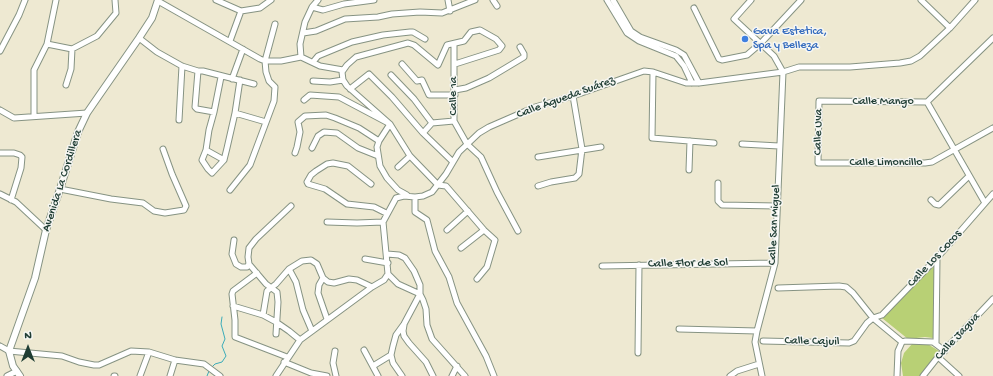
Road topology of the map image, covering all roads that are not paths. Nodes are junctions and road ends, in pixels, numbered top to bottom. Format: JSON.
{"nodes":[{"id":1,"x":25,"y":0,"type":"edge"},
{"id":2,"x":56,"y":0,"type":"edge"},
{"id":3,"x":115,"y":0,"type":"edge"},
{"id":4,"x":216,"y":0,"type":"edge"},
{"id":5,"x":271,"y":0,"type":"edge"},
{"id":6,"x":318,"y":0,"type":"edge"},
{"id":7,"x":374,"y":0,"type":"edge"},
{"id":8,"x":448,"y":0,"type":"edge"},
{"id":9,"x":475,"y":0,"type":"edge"},
{"id":10,"x":493,"y":0,"type":"edge"},
{"id":11,"x":607,"y":0,"type":"edge"},
{"id":12,"x":613,"y":0,"type":"edge"},
{"id":13,"x":751,"y":0,"type":"edge"},
{"id":14,"x":791,"y":0,"type":"edge"},
{"id":15,"x":801,"y":0,"type":"edge"},
{"id":16,"x":921,"y":0,"type":"edge"},
{"id":17,"x":975,"y":0,"type":"edge"},
{"id":18,"x":158,"y":1,"type":"edge"},
{"id":19,"x":796,"y":5,"type":"junction"},
{"id":20,"x":497,"y":6,"type":"dead end"},
{"id":21,"x":312,"y":7,"type":"junction"},
{"id":22,"x":694,"y":8,"type":"dead end"},
{"id":23,"x":241,"y":11,"type":"junction"},
{"id":24,"x":450,"y":11,"type":"junction"},
{"id":25,"x":275,"y":24,"type":"dead end"},
{"id":26,"x":950,"y":28,"type":"junction"},
{"id":27,"x":303,"y":33,"type":"junction"},
{"id":28,"x":139,"y":38,"type":"junction"},
{"id":29,"x":993,"y":38,"type":"edge"},
{"id":30,"x":425,"y":39,"type":"dead end"},
{"id":31,"x":230,"y":41,"type":"junction"},
{"id":32,"x":762,"y":43,"type":"junction"},
{"id":33,"x":47,"y":44,"type":"junction"},
{"id":34,"x":454,"y":44,"type":"junction"},
{"id":35,"x":520,"y":47,"type":"dead end"},
{"id":36,"x":242,"y":49,"type":"junction"},
{"id":37,"x":72,"y":50,"type":"junction"},
{"id":38,"x":0,"y":51,"type":"edge"},
{"id":39,"x":301,"y":57,"type":"junction"},
{"id":40,"x":265,"y":61,"type":"junction"},
{"id":41,"x":313,"y":62,"type":"junction"},
{"id":42,"x":402,"y":64,"type":"dead end"},
{"id":43,"x":455,"y":64,"type":"junction"},
{"id":44,"x":182,"y":66,"type":"junction"},
{"id":45,"x":687,"y":67,"type":"junction"},
{"id":46,"x":343,"y":70,"type":"junction"},
{"id":47,"x":198,"y":71,"type":"junction"},
{"id":48,"x":653,"y":72,"type":"junction"},
{"id":49,"x":783,"y":72,"type":"junction"},
{"id":50,"x":221,"y":76,"type":"junction"},
{"id":51,"x":391,"y":76,"type":"dead end"},
{"id":52,"x":232,"y":79,"type":"junction"},
{"id":53,"x":240,"y":80,"type":"junction"},
{"id":54,"x":342,"y":80,"type":"junction"},
{"id":55,"x":314,"y":81,"type":"dead end"},
{"id":56,"x":692,"y":83,"type":"junction"},
{"id":57,"x":699,"y":83,"type":"junction"},
{"id":58,"x":254,"y":84,"type":"dead end"},
{"id":59,"x":66,"y":85,"type":"dead end"},
{"id":60,"x":350,"y":89,"type":"junction"},
{"id":61,"x":455,"y":92,"type":"junction"},
{"id":62,"x":573,"y":96,"type":"junction"},
{"id":63,"x":304,"y":100,"type":"dead end"},
{"id":64,"x":819,"y":101,"type":"joint"},
{"id":65,"x":927,"y":102,"type":"junction"},
{"id":66,"x":0,"y":110,"type":"edge"},
{"id":67,"x":214,"y":112,"type":"junction"},
{"id":68,"x":87,"y":113,"type":"junction"},
{"id":69,"x":235,"y":113,"type":"junction"},
{"id":70,"x":34,"y":116,"type":"junction"},
{"id":71,"x":179,"y":120,"type":"dead end"},
{"id":72,"x":454,"y":121,"type":"junction"},
{"id":73,"x":266,"y":122,"type":"junction"},
{"id":74,"x":432,"y":123,"type":"junction"},
{"id":75,"x":390,"y":124,"type":"junction"},
{"id":76,"x":993,"y":128,"type":"edge"},
{"id":77,"x":424,"y":133,"type":"junction"},
{"id":78,"x":379,"y":141,"type":"junction"},
{"id":79,"x":690,"y":141,"type":"junction"},
{"id":80,"x":714,"y":143,"type":"dead end"},
{"id":81,"x":466,"y":144,"type":"junction"},
{"id":82,"x":742,"y":144,"type":"dead end"},
{"id":83,"x":779,"y":146,"type":"junction"},
{"id":84,"x":601,"y":147,"type":"dead end"},
{"id":85,"x":312,"y":148,"type":"dead end"},
{"id":86,"x":163,"y":149,"type":"dead end"},
{"id":87,"x":582,"y":149,"type":"junction"},
{"id":88,"x":206,"y":150,"type":"junction"},
{"id":89,"x":953,"y":150,"type":"junction"},
{"id":90,"x":0,"y":153,"type":"edge"},
{"id":91,"x":295,"y":153,"type":"dead end"},
{"id":92,"x":378,"y":156,"type":"junction"},
{"id":93,"x":410,"y":156,"type":"junction"},
{"id":94,"x":538,"y":156,"type":"dead end"},
{"id":95,"x":224,"y":160,"type":"junction"},
{"id":96,"x":453,"y":162,"type":"junction"},
{"id":97,"x":818,"y":163,"type":"joint"},
{"id":98,"x":398,"y":167,"type":"dead end"},
{"id":99,"x":689,"y":170,"type":"dead end"},
{"id":100,"x":970,"y":176,"type":"junction"},
{"id":101,"x":371,"y":184,"type":"dead end"},
{"id":102,"x":718,"y":184,"type":"dead end"},
{"id":103,"x":438,"y":185,"type":"junction"},
{"id":104,"x":538,"y":186,"type":"dead end"},
{"id":105,"x":60,"y":189,"type":"junction"},
{"id":106,"x":230,"y":190,"type":"dead end"},
{"id":107,"x":0,"y":194,"type":"edge"},
{"id":108,"x":993,"y":194,"type":"edge"},
{"id":109,"x":413,"y":197,"type":"junction"},
{"id":110,"x":11,"y":200,"type":"junction"},
{"id":111,"x":931,"y":200,"type":"dead end"},
{"id":112,"x":985,"y":203,"type":"junction"},
{"id":113,"x":291,"y":206,"type":"dead end"},
{"id":114,"x":777,"y":206,"type":"junction"},
{"id":115,"x":468,"y":211,"type":"junction"},
{"id":116,"x":386,"y":214,"type":"junction"},
{"id":117,"x":327,"y":222,"type":"dead end"},
{"id":118,"x":382,"y":222,"type":"junction"},
{"id":119,"x":46,"y":230,"type":"junction"},
{"id":120,"x":447,"y":230,"type":"dead end"},
{"id":121,"x":484,"y":230,"type":"junction"},
{"id":122,"x":518,"y":232,"type":"dead end"},
{"id":123,"x":234,"y":240,"type":"dead end"},
{"id":124,"x":461,"y":248,"type":"dead end"},
{"id":125,"x":387,"y":254,"type":"junction"},
{"id":126,"x":937,"y":258,"type":"junction"},
{"id":127,"x":365,"y":259,"type":"dead end"},
{"id":128,"x":388,"y":263,"type":"junction"},
{"id":129,"x":775,"y":263,"type":"junction"},
{"id":130,"x":249,"y":264,"type":"junction"},
{"id":131,"x":639,"y":265,"type":"junction"},
{"id":132,"x":602,"y":266,"type":"dead end"},
{"id":133,"x":289,"y":269,"type":"junction"},
{"id":134,"x":257,"y":273,"type":"junction"},
{"id":135,"x":388,"y":274,"type":"junction"},
{"id":136,"x":323,"y":278,"type":"junction"},
{"id":137,"x":477,"y":279,"type":"dead end"},
{"id":138,"x":372,"y":287,"type":"junction"},
{"id":139,"x":272,"y":288,"type":"junction"},
{"id":140,"x":778,"y":288,"type":"dead end"},
{"id":141,"x":420,"y":294,"type":"junction"},
{"id":142,"x":993,"y":299,"type":"edge"},
{"id":143,"x":233,"y":306,"type":"junction"},
{"id":144,"x":262,"y":315,"type":"junction"},
{"id":145,"x":873,"y":318,"type":"junction"},
{"id":146,"x":327,"y":319,"type":"junction"},
{"id":147,"x":276,"y":322,"type":"junction"},
{"id":148,"x":404,"y":324,"type":"junction"},
{"id":149,"x":679,"y":329,"type":"dead end"},
{"id":150,"x":312,"y":331,"type":"junction"},
{"id":151,"x":757,"y":331,"type":"junction"},
{"id":152,"x":276,"y":334,"type":"dead end"},
{"id":153,"x":300,"y":340,"type":"junction"},
{"id":154,"x":763,"y":341,"type":"dead end"},
{"id":155,"x":902,"y":342,"type":"junction"},
{"id":156,"x":936,"y":344,"type":"junction"},
{"id":157,"x":0,"y":346,"type":"edge"},
{"id":158,"x":364,"y":350,"type":"dead end"},
{"id":159,"x":9,"y":351,"type":"junction"},
{"id":160,"x":945,"y":351,"type":"junction"},
{"id":161,"x":149,"y":352,"type":"junction"},
{"id":162,"x":335,"y":352,"type":"dead end"},
{"id":163,"x":638,"y":353,"type":"dead end"},
{"id":164,"x":391,"y":355,"type":"junction"},
{"id":165,"x":287,"y":357,"type":"junction"},
{"id":166,"x":938,"y":357,"type":"junction"},
{"id":167,"x":176,"y":360,"type":"junction"},
{"id":168,"x":284,"y":362,"type":"junction"},
{"id":169,"x":759,"y":364,"type":"junction"},
{"id":170,"x":373,"y":366,"type":"junction"},
{"id":171,"x":457,"y":366,"type":"junction"},
{"id":172,"x":280,"y":371,"type":"junction"},
{"id":173,"x":18,"y":374,"type":"edge"},
{"id":174,"x":7,"y":376,"type":"edge"},
{"id":175,"x":140,"y":376,"type":"edge"},
{"id":176,"x":170,"y":376,"type":"edge"},
{"id":177,"x":220,"y":376,"type":"edge"},
{"id":178,"x":276,"y":376,"type":"edge"},
{"id":179,"x":284,"y":376,"type":"edge"},
{"id":180,"x":327,"y":376,"type":"edge"},
{"id":181,"x":336,"y":376,"type":"edge"},
{"id":182,"x":378,"y":376,"type":"edge"},
{"id":183,"x":402,"y":376,"type":"edge"},
{"id":184,"x":433,"y":376,"type":"edge"},
{"id":185,"x":452,"y":376,"type":"edge"},
{"id":186,"x":465,"y":376,"type":"edge"},
{"id":187,"x":494,"y":376,"type":"edge"},
{"id":188,"x":730,"y":376,"type":"edge"},
{"id":189,"x":762,"y":376,"type":"edge"},
{"id":190,"x":897,"y":376,"type":"edge"},
{"id":191,"x":923,"y":376,"type":"edge"},
{"id":192,"x":959,"y":376,"type":"edge"}],
"edges":[{"from":1,"to":38,"type":"street"},
{"from":2,"to":33,"type":"street"},
{"from":3,"to":37,"type":"street"},
{"from":4,"to":23,"type":"street"},
{"from":5,"to":23,"type":"street"},
{"from":6,"to":21,"type":"street"},
{"from":7,"to":21,"type":"street"},
{"from":8,"to":24,"type":"street"},
{"from":9,"to":24,"type":"street"},
{"from":10,"to":20,"type":"street"},
{"from":11,"to":45,"type":"street"},
{"from":12,"to":45,"type":"street"},
{"from":13,"to":32,"type":"street"},
{"from":14,"to":19,"type":"street"},
{"from":15,"to":19,"type":"street"},
{"from":16,"to":26,"type":"street"},
{"from":17,"to":26,"type":"street","name":"Calle Águeda Suárez"},
{"from":18,"to":28,"type":"main road","name":"Avenida La Cordillera"},
{"from":18,"to":31,"type":"street"},
{"from":19,"to":32,"type":"street"},
{"from":21,"to":27,"type":"street"},
{"from":22,"to":32,"type":"street"},
{"from":23,"to":31,"type":"street"},
{"from":24,"to":27,"type":"street"},
{"from":25,"to":40,"type":"street"},
{"from":26,"to":49,"type":"street","name":"Calle Águeda Suárez"},
{"from":27,"to":39,"type":"street"},
{"from":28,"to":44,"type":"street"},
{"from":28,"to":68,"type":"main road","name":"Avenida La Cordillera"},
{"from":29,"to":65,"type":"street","name":"Calle Mango"},
{"from":30,"to":41,"type":"street"},
{"from":31,"to":36,"type":"street"},
{"from":32,"to":49,"type":"street"},
{"from":33,"to":37,"type":"street"},
{"from":33,"to":70,"type":"street"},
{"from":34,"to":43,"type":"street","name":"Calle 1a"},
{"from":34,"to":43,"type":"street"},
{"from":34,"to":46,"type":"street"},
{"from":35,"to":61,"type":"street"},
{"from":36,"to":40,"type":"street"},
{"from":36,"to":52,"type":"street"},
{"from":37,"to":59,"type":"street"},
{"from":39,"to":40,"type":"street"},
{"from":39,"to":41,"type":"street"},
{"from":40,"to":73,"type":"street"},
{"from":41,"to":46,"type":"street"},
{"from":42,"to":61,"type":"street"},
{"from":43,"to":61,"type":"street","name":"Calle 1a"},
{"from":44,"to":47,"type":"street"},
{"from":44,"to":71,"type":"street"},
{"from":45,"to":56,"type":"street"},
{"from":45,"to":57,"type":"street"},
{"from":46,"to":54,"type":"street"},
{"from":47,"to":50,"type":"street"},
{"from":47,"to":67,"type":"street"},
{"from":48,"to":56,"type":"street","name":"Calle Águeda Suárez"},
{"from":48,"to":62,"type":"street","name":"Calle Águeda Suárez"},
{"from":48,"to":79,"type":"street"},
{"from":49,"to":57,"type":"street","name":"Calle Águeda Suárez"},
{"from":49,"to":83,"type":"street","name":"Calle San Miguel"},
{"from":50,"to":52,"type":"street"},
{"from":50,"to":67,"type":"street"},
{"from":51,"to":74,"type":"street"},
{"from":52,"to":53,"type":"street"},
{"from":53,"to":58,"type":"street"},
{"from":53,"to":69,"type":"street"},
{"from":54,"to":55,"type":"street"},
{"from":54,"to":60,"type":"street"},
{"from":56,"to":57,"type":"street","name":"Calle Águeda Suárez"},
{"from":60,"to":75,"type":"street"},
{"from":60,"to":77,"type":"street"},
{"from":61,"to":72,"type":"street","name":"Calle 1a"},
{"from":62,"to":81,"type":"street","name":"Calle Águeda Suárez"},
{"from":62,"to":87,"type":"street"},
{"from":63,"to":75,"type":"street"},
{"from":64,"to":65,"type":"street","name":"Calle Mango"},
{"from":64,"to":97,"type":"street","name":"Calle Uva"},
{"from":65,"to":89,"type":"street"},
{"from":66,"to":70,"type":"street"},
{"from":67,"to":88,"type":"street"},
{"from":68,"to":70,"type":"street"},
{"from":68,"to":105,"type":"main road","name":"Avenida La Cordillera"},
{"from":69,"to":73,"type":"street"},
{"from":69,"to":95,"type":"street"},
{"from":72,"to":74,"type":"street"},
{"from":72,"to":81,"type":"street","name":"Calle 1a"},
{"from":73,"to":106,"type":"street"},
{"from":74,"to":77,"type":"street"},
{"from":75,"to":78,"type":"street"},
{"from":75,"to":93,"type":"street"},
{"from":76,"to":89,"type":"street","name":"Calle Limoncillo"},
{"from":77,"to":96,"type":"street"},
{"from":78,"to":91,"type":"street"},
{"from":78,"to":92,"type":"street"},
{"from":79,"to":80,"type":"street"},
{"from":79,"to":99,"type":"street"},
{"from":81,"to":96,"type":"street","name":"Calle Águeda Suárez"},
{"from":81,"to":122,"type":"street"},
{"from":82,"to":83,"type":"street"},
{"from":83,"to":114,"type":"street","name":"Calle San Miguel"},
{"from":84,"to":87,"type":"street"},
{"from":85,"to":92,"type":"street"},
{"from":86,"to":105,"type":"street"},
{"from":87,"to":94,"type":"street"},
{"from":87,"to":104,"type":"street"},
{"from":88,"to":95,"type":"street"},
{"from":88,"to":95,"type":"street"},
{"from":89,"to":97,"type":"street","name":"Calle Limoncillo"},
{"from":89,"to":100,"type":"street"},
{"from":90,"to":110,"type":"street"},
{"from":92,"to":109,"type":"street"},
{"from":93,"to":98,"type":"street"},
{"from":93,"to":103,"type":"street"},
{"from":96,"to":103,"type":"street","name":"Calle Águeda Suárez"},
{"from":100,"to":111,"type":"street"},
{"from":100,"to":112,"type":"street"},
{"from":101,"to":116,"type":"street"},
{"from":102,"to":114,"type":"street"},
{"from":103,"to":109,"type":"street","name":"Calle Águeda Suárez"},
{"from":103,"to":115,"type":"street"},
{"from":105,"to":119,"type":"main road","name":"Avenida La Cordillera"},
{"from":107,"to":110,"type":"street"},
{"from":108,"to":112,"type":"street","name":"Calle Los Cocos"},
{"from":109,"to":116,"type":"street","name":"Calle Águeda Suárez"},
{"from":109,"to":187,"type":"street"},
{"from":110,"to":119,"type":"street"},
{"from":112,"to":126,"type":"street","name":"Calle Los Cocos"},
{"from":113,"to":130,"type":"street"},
{"from":114,"to":129,"type":"street","name":"Calle San Miguel"},
{"from":115,"to":120,"type":"street"},
{"from":115,"to":121,"type":"street"},
{"from":116,"to":118,"type":"street","name":"Calle Águeda Suárez"},
{"from":117,"to":118,"type":"street"},
{"from":118,"to":125,"type":"street"},
{"from":119,"to":159,"type":"main road","name":"Avenida La Cordillera"},
{"from":121,"to":124,"type":"street"},
{"from":121,"to":137,"type":"street"},
{"from":123,"to":130,"type":"street"},
{"from":125,"to":128,"type":"street"},
{"from":125,"to":141,"type":"street"},
{"from":126,"to":145,"type":"street","name":"Calle Los Cocos"},
{"from":126,"to":156,"type":"street"},
{"from":127,"to":128,"type":"street"},
{"from":128,"to":135,"type":"street"},
{"from":129,"to":131,"type":"street","name":"Calle Flor de Sol"},
{"from":129,"to":151,"type":"street","name":"Calle San Miguel"},
{"from":130,"to":134,"type":"street"},
{"from":131,"to":132,"type":"street","name":"Calle Flor de Sol"},
{"from":131,"to":163,"type":"street"},
{"from":133,"to":136,"type":"street"},
{"from":133,"to":139,"type":"street"},
{"from":133,"to":150,"type":"street"},
{"from":134,"to":139,"type":"street"},
{"from":134,"to":143,"type":"street"},
{"from":135,"to":138,"type":"street"},
{"from":135,"to":141,"type":"street"},
{"from":136,"to":138,"type":"street"},
{"from":136,"to":146,"type":"street"},
{"from":138,"to":146,"type":"street"},
{"from":139,"to":144,"type":"street"},
{"from":139,"to":147,"type":"street"},
{"from":140,"to":145,"type":"street"},
{"from":141,"to":148,"type":"street"},
{"from":141,"to":171,"type":"street"},
{"from":142,"to":160,"type":"street","name":"Calle Jagua"},
{"from":143,"to":144,"type":"street"},
{"from":143,"to":165,"type":"street"},
{"from":144,"to":147,"type":"street"},
{"from":145,"to":154,"type":"street","name":"Calle Cajuil"},
{"from":145,"to":155,"type":"street"},
{"from":146,"to":150,"type":"street"},
{"from":147,"to":152,"type":"street"},
{"from":147,"to":153,"type":"street"},
{"from":148,"to":164,"type":"street"},
{"from":148,"to":184,"type":"street"},
{"from":149,"to":151,"type":"street"},
{"from":150,"to":153,"type":"street"},
{"from":151,"to":169,"type":"street","name":"Calle San Miguel"},
{"from":153,"to":165,"type":"street"},
{"from":155,"to":156,"type":"street"},
{"from":155,"to":190,"type":"street"},
{"from":156,"to":160,"type":"street"},
{"from":157,"to":159,"type":"street"},
{"from":158,"to":170,"type":"street"},
{"from":159,"to":161,"type":"street"},
{"from":159,"to":173,"type":"main road"},
{"from":160,"to":166,"type":"street","name":"Calle Jagua"},
{"from":161,"to":167,"type":"street"},
{"from":161,"to":175,"type":"street"},
{"from":162,"to":181,"type":"street"},
{"from":164,"to":170,"type":"street"},
{"from":164,"to":183,"type":"street"},
{"from":165,"to":168,"type":"street"},
{"from":166,"to":191,"type":"street","name":"Calle Jagua"},
{"from":166,"to":192,"type":"street"},
{"from":167,"to":176,"type":"street"},
{"from":167,"to":177,"type":"street"},
{"from":168,"to":172,"type":"street"},
{"from":168,"to":180,"type":"street"},
{"from":169,"to":188,"type":"street"},
{"from":169,"to":189,"type":"street","name":"Calle San Miguel"},
{"from":170,"to":182,"type":"street"},
{"from":171,"to":185,"type":"street"},
{"from":171,"to":186,"type":"street"},
{"from":172,"to":178,"type":"street"},
{"from":172,"to":179,"type":"street"},
{"from":173,"to":174,"type":"street"}]}
